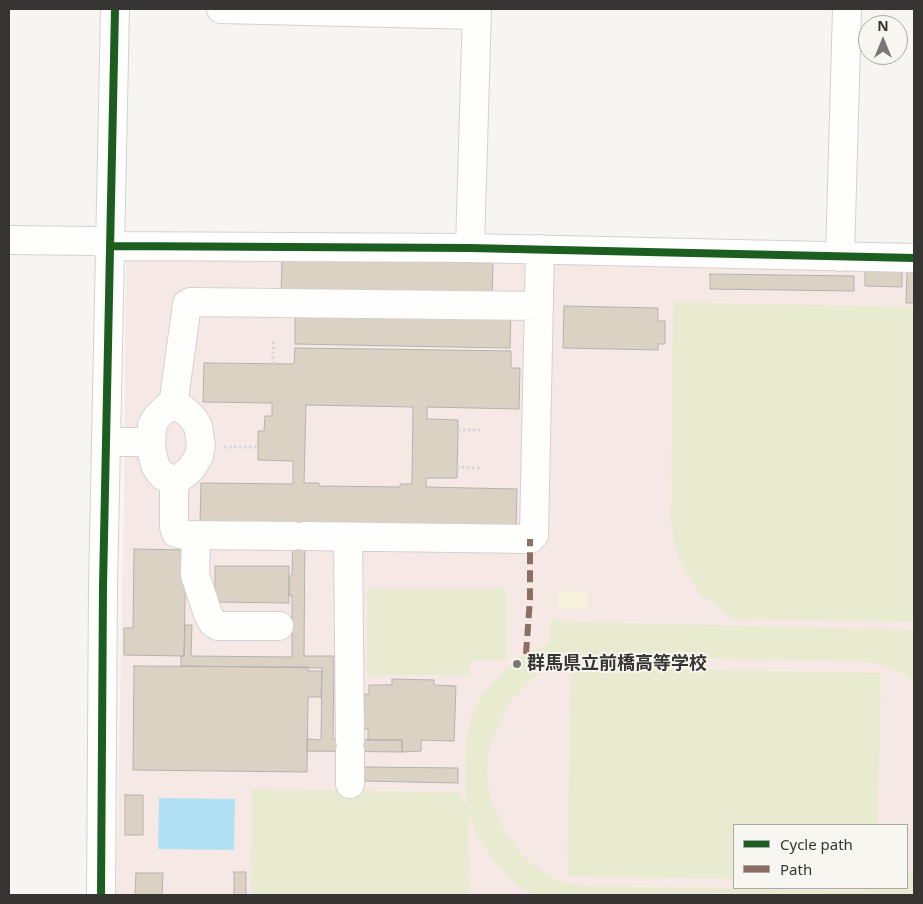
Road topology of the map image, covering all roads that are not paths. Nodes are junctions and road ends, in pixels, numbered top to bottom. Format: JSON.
{"nodes":[{"id":1,"x":115,"y":9,"type":"edge"},
{"id":2,"x":222,"y":9,"type":"edge"},
{"id":3,"x":309,"y":9,"type":"edge"},
{"id":4,"x":846,"y":9,"type":"edge"},
{"id":5,"x":476,"y":12,"type":"edge"},
{"id":6,"x":9,"y":240,"type":"edge"},
{"id":7,"x":111,"y":246,"type":"junction"},
{"id":8,"x":470,"y":248,"type":"junction"},
{"id":9,"x":540,"y":249,"type":"junction"},
{"id":10,"x":840,"y":256,"type":"junction"},
{"id":11,"x":914,"y":258,"type":"edge"},
{"id":12,"x":539,"y":306,"type":"junction"},
{"id":13,"x":173,"y":406,"type":"junction"},
{"id":14,"x":106,"y":442,"type":"junction"},
{"id":15,"x":151,"y":442,"type":"junction"},
{"id":16,"x":174,"y":480,"type":"junction"},
{"id":17,"x":196,"y":535,"type":"junction"},
{"id":18,"x":348,"y":537,"type":"junction"},
{"id":19,"x":279,"y":626,"type":"dead end"},
{"id":20,"x":350,"y":784,"type":"dead end"},
{"id":21,"x":101,"y":895,"type":"edge"}],
"edges":[{"from":1,"to":7,"type":"street"},
{"from":2,"to":3,"type":"street"},
{"from":3,"to":5,"type":"street"},
{"from":4,"to":10,"type":"street"},
{"from":5,"to":8,"type":"street"},
{"from":6,"to":7,"type":"street"},
{"from":7,"to":8,"type":"street"},
{"from":7,"to":14,"type":"street"},
{"from":8,"to":9,"type":"street"},
{"from":9,"to":10,"type":"street"},
{"from":9,"to":12,"type":"street"},
{"from":10,"to":11,"type":"street"},
{"from":12,"to":13,"type":"street"},
{"from":12,"to":18,"type":"street"},
{"from":13,"to":15,"type":"street"},
{"from":13,"to":16,"type":"street"},
{"from":14,"to":15,"type":"street"},
{"from":14,"to":21,"type":"street"},
{"from":15,"to":16,"type":"street"},
{"from":16,"to":17,"type":"street"},
{"from":17,"to":18,"type":"street"},
{"from":17,"to":19,"type":"street"},
{"from":18,"to":20,"type":"street"}]}
